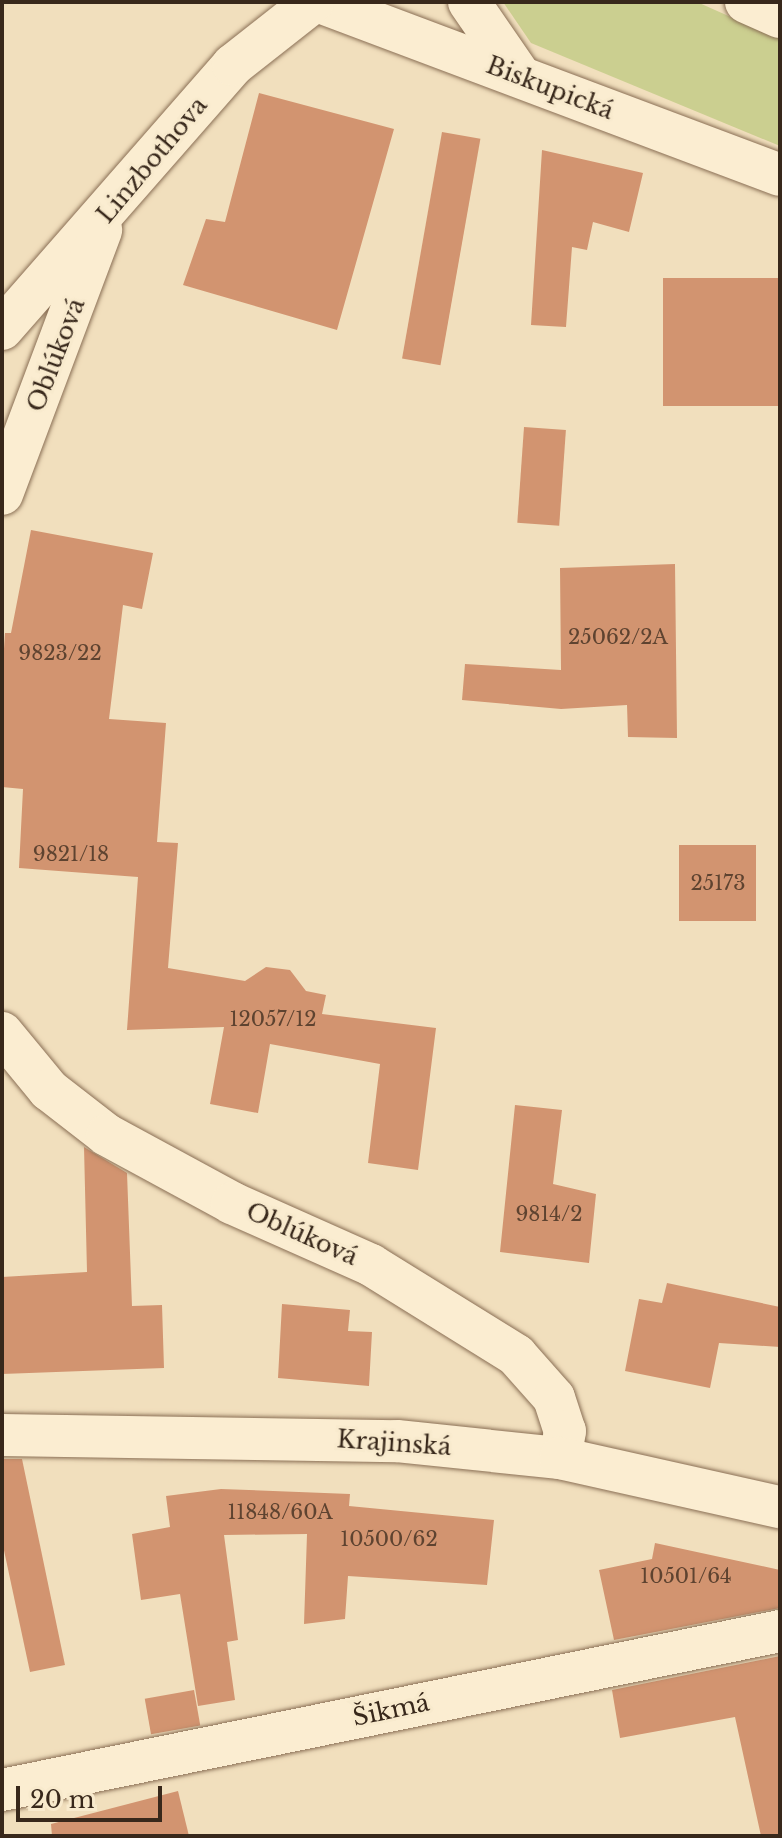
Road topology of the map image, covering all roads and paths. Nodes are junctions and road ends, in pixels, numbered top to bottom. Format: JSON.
{"nodes":[{"id":1,"x":313,"y":2,"type":"edge"},
{"id":2,"x":320,"y":2,"type":"edge"},
{"id":3,"x":469,"y":2,"type":"edge"},
{"id":4,"x":746,"y":2,"type":"edge"},
{"id":5,"x":780,"y":17,"type":"edge"},
{"id":6,"x":520,"y":76,"type":"junction"},
{"id":7,"x":780,"y":175,"type":"edge"},
{"id":8,"x":106,"y":214,"type":"junction"},
{"id":9,"x":2,"y":329,"type":"edge"},
{"id":10,"x":2,"y":494,"type":"edge"},
{"id":11,"x":2,"y":1033,"type":"edge"},
{"id":12,"x":2,"y":1435,"type":"edge"},
{"id":13,"x":560,"y":1458,"type":"junction"},
{"id":14,"x":780,"y":1507,"type":"edge"},
{"id":15,"x":780,"y":1631,"type":"edge"},
{"id":16,"x":2,"y":1790,"type":"edge"}],
"edges":[{"from":1,"to":8,"type":"street","name":"Linzbothova"},
{"from":2,"to":6,"type":"street","name":"Biskupická"},
{"from":3,"to":6,"type":"street"},
{"from":4,"to":5,"type":"street"},
{"from":6,"to":7,"type":"street","name":"Biskupická"},
{"from":8,"to":9,"type":"street","name":"Linzbothova"},
{"from":8,"to":10,"type":"street","name":"Oblúková"},
{"from":11,"to":13,"type":"street","name":"Oblúková"},
{"from":12,"to":13,"type":"street","name":"Krajinská"},
{"from":13,"to":14,"type":"street","name":"Krajinská"},
{"from":15,"to":16,"type":"street","name":"Šikmá"}]}
